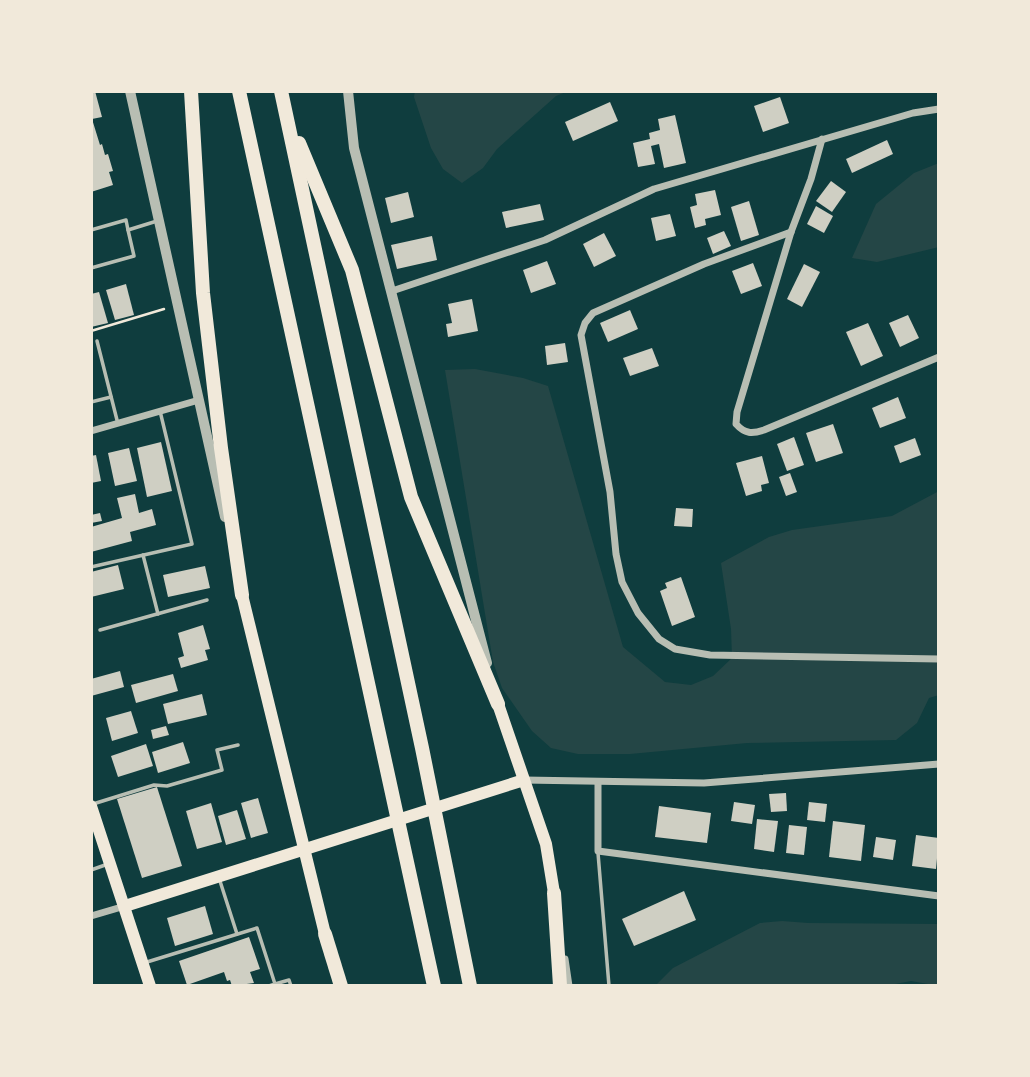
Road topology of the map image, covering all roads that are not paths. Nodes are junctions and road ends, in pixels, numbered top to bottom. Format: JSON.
{"nodes":[{"id":1,"x":130,"y":91,"type":"edge"},
{"id":2,"x":191,"y":91,"type":"edge"},
{"id":3,"x":239,"y":91,"type":"edge"},
{"id":4,"x":281,"y":91,"type":"edge"},
{"id":5,"x":348,"y":91,"type":"edge"},
{"id":6,"x":285,"y":108,"type":"junction"},
{"id":7,"x":939,"y":109,"type":"edge"},
{"id":8,"x":822,"y":139,"type":"junction"},
{"id":9,"x":159,"y":220,"type":"junction"},
{"id":10,"x":91,"y":230,"type":"edge"},
{"id":11,"x":128,"y":230,"type":"junction"},
{"id":12,"x":791,"y":232,"type":"junction"},
{"id":13,"x":91,"y":268,"type":"edge"},
{"id":14,"x":392,"y":291,"type":"junction"},
{"id":15,"x":97,"y":341,"type":"dead end"},
{"id":16,"x":939,"y":357,"type":"edge"},
{"id":17,"x":111,"y":397,"type":"junction"},
{"id":18,"x":199,"y":400,"type":"junction"},
{"id":19,"x":91,"y":402,"type":"edge"},
{"id":20,"x":160,"y":411,"type":"junction"},
{"id":21,"x":118,"y":424,"type":"junction"},
{"id":22,"x":91,"y":431,"type":"edge"},
{"id":23,"x":143,"y":555,"type":"junction"},
{"id":24,"x":91,"y":567,"type":"edge"},
{"id":25,"x":242,"y":595,"type":"junction"},
{"id":26,"x":207,"y":600,"type":"dead end"},
{"id":27,"x":158,"y":614,"type":"junction"},
{"id":28,"x":100,"y":630,"type":"dead end"},
{"id":29,"x":939,"y":659,"type":"edge"},
{"id":30,"x":498,"y":704,"type":"junction"},
{"id":31,"x":239,"y":745,"type":"dead end"},
{"id":32,"x":939,"y":764,"type":"edge"},
{"id":33,"x":523,"y":780,"type":"junction"},
{"id":34,"x":598,"y":782,"type":"junction"},
{"id":35,"x":91,"y":805,"type":"edge"},
{"id":36,"x":303,"y":850,"type":"junction"},
{"id":37,"x":598,"y":851,"type":"junction"},
{"id":38,"x":110,"y":864,"type":"junction"},
{"id":39,"x":91,"y":870,"type":"edge"},
{"id":40,"x":219,"y":876,"type":"junction"},
{"id":41,"x":554,"y":893,"type":"junction"},
{"id":42,"x":939,"y":896,"type":"edge"},
{"id":43,"x":125,"y":906,"type":"junction"},
{"id":44,"x":91,"y":916,"type":"edge"},
{"id":45,"x":237,"y":934,"type":"junction"},
{"id":46,"x":325,"y":934,"type":"junction"},
{"id":47,"x":143,"y":963,"type":"junction"},
{"id":48,"x":275,"y":984,"type":"junction"},
{"id":49,"x":150,"y":986,"type":"edge"},
{"id":50,"x":269,"y":986,"type":"edge"},
{"id":51,"x":291,"y":986,"type":"edge"},
{"id":52,"x":336,"y":986,"type":"edge"},
{"id":53,"x":341,"y":986,"type":"edge"},
{"id":54,"x":434,"y":986,"type":"edge"},
{"id":55,"x":470,"y":986,"type":"edge"},
{"id":56,"x":560,"y":986,"type":"edge"},
{"id":57,"x":569,"y":986,"type":"edge"},
{"id":58,"x":609,"y":986,"type":"edge"}],
"edges":[{"from":1,"to":9,"type":"street"},
{"from":2,"to":25,"type":"highway"},
{"from":3,"to":54,"type":"highway"},
{"from":4,"to":6,"type":"highway"},
{"from":5,"to":14,"type":"street"},
{"from":6,"to":30,"type":"highway"},
{"from":6,"to":55,"type":"highway"},
{"from":7,"to":8,"type":"street"},
{"from":8,"to":12,"type":"street"},
{"from":8,"to":14,"type":"street"},
{"from":9,"to":11,"type":"lane"},
{"from":9,"to":18,"type":"street"},
{"from":10,"to":11,"type":"lane"},
{"from":11,"to":13,"type":"lane"},
{"from":12,"to":16,"type":"street"},
{"from":12,"to":29,"type":"street"},
{"from":14,"to":30,"type":"street"},
{"from":15,"to":17,"type":"lane"},
{"from":17,"to":19,"type":"lane"},
{"from":17,"to":21,"type":"lane"},
{"from":18,"to":20,"type":"street"},
{"from":18,"to":25,"type":"street"},
{"from":20,"to":21,"type":"street"},
{"from":20,"to":23,"type":"lane"},
{"from":21,"to":22,"type":"street"},
{"from":23,"to":24,"type":"lane"},
{"from":23,"to":27,"type":"lane"},
{"from":25,"to":36,"type":"main road"},
{"from":26,"to":27,"type":"lane"},
{"from":27,"to":28,"type":"lane"},
{"from":30,"to":33,"type":"main road"},
{"from":31,"to":35,"type":"lane"},
{"from":32,"to":34,"type":"street"},
{"from":33,"to":34,"type":"street"},
{"from":33,"to":36,"type":"main road"},
{"from":33,"to":41,"type":"main road"},
{"from":34,"to":37,"type":"street"},
{"from":35,"to":38,"type":"main road"},
{"from":36,"to":40,"type":"main road"},
{"from":36,"to":46,"type":"main road"},
{"from":37,"to":42,"type":"street"},
{"from":37,"to":58,"type":"lane"},
{"from":38,"to":39,"type":"lane"},
{"from":38,"to":43,"type":"main road"},
{"from":40,"to":43,"type":"main road"},
{"from":40,"to":45,"type":"lane"},
{"from":41,"to":56,"type":"highway"},
{"from":41,"to":57,"type":"street"},
{"from":43,"to":44,"type":"street"},
{"from":43,"to":47,"type":"main road"},
{"from":45,"to":47,"type":"lane"},
{"from":45,"to":48,"type":"lane"},
{"from":46,"to":52,"type":"street"},
{"from":46,"to":53,"type":"highway"},
{"from":47,"to":49,"type":"main road"},
{"from":48,"to":50,"type":"lane"},
{"from":48,"to":51,"type":"lane"}]}
